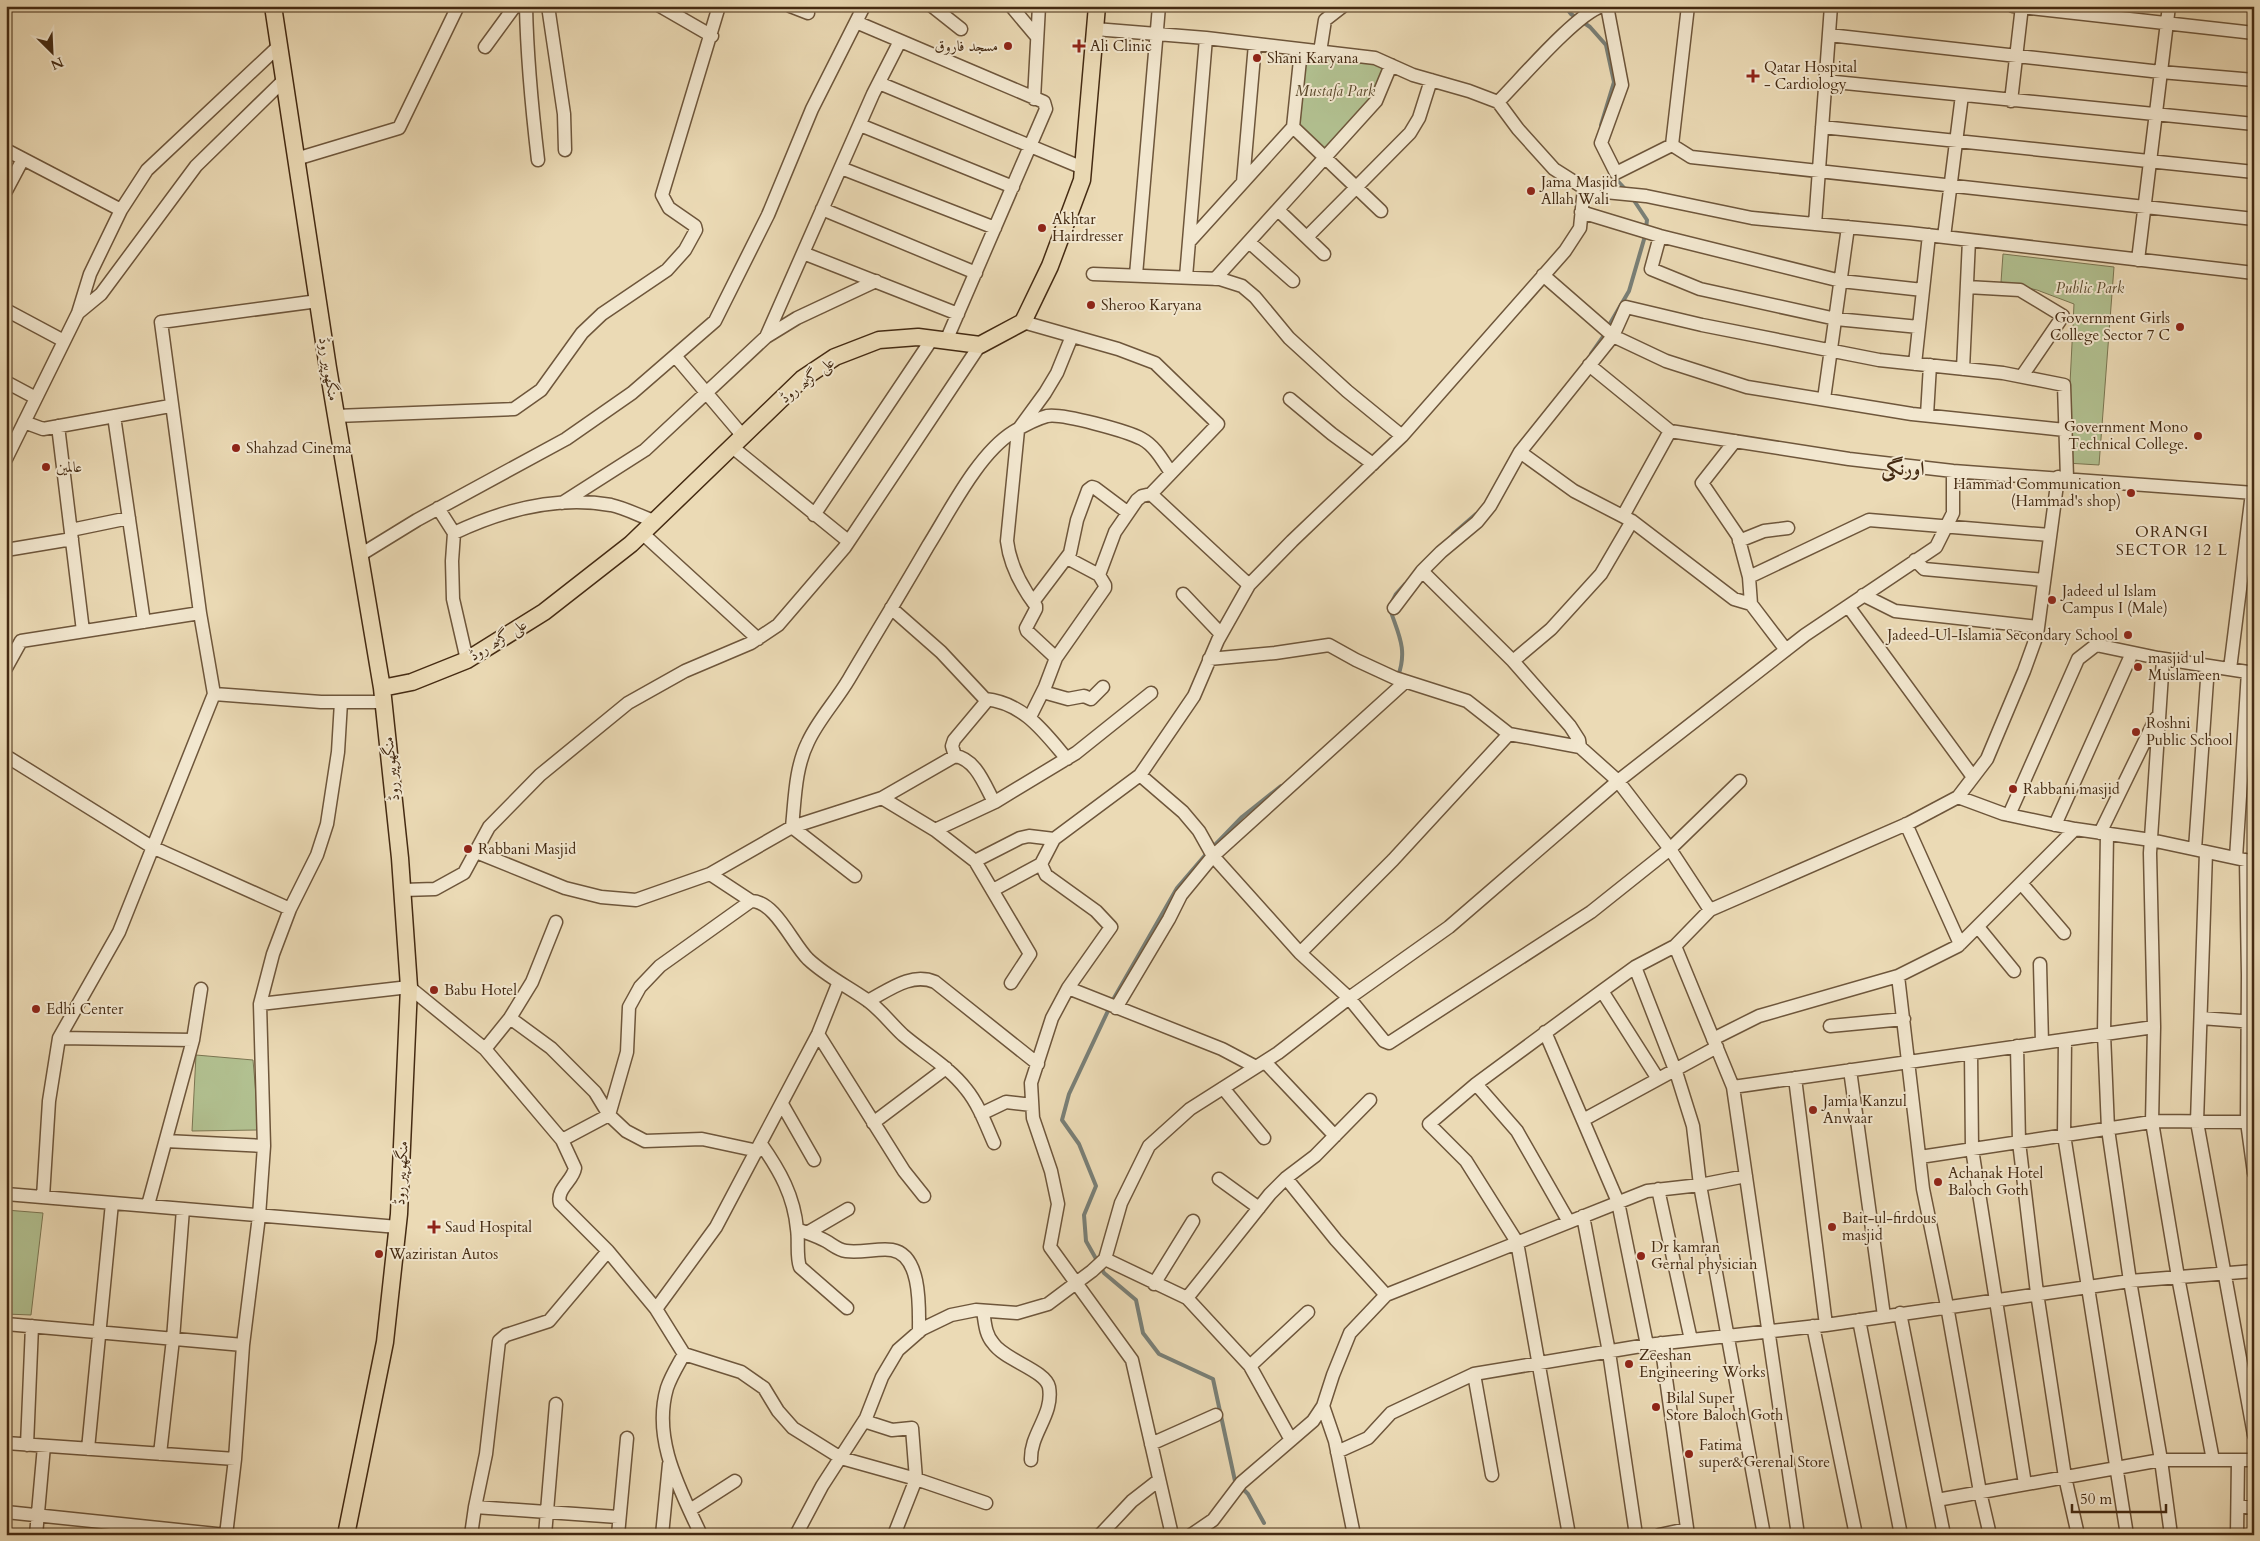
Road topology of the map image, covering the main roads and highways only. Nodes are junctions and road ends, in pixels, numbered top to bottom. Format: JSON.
{"nodes":[{"id":1,"x":273,"y":6,"type":"edge"},
{"id":2,"x":1097,"y":6,"type":"edge"},
{"id":3,"x":382,"y":695,"type":"junction"},
{"id":4,"x":346,"y":1535,"type":"edge"}],
"edges":[{"from":1,"to":3,"type":"main road","name":"منگھوپیر روڈ"},
{"from":2,"to":3,"type":"main road","name":"علی گڑھ روڈ"},
{"from":3,"to":4,"type":"main road","name":"منگھوپیر روڈ"}]}
